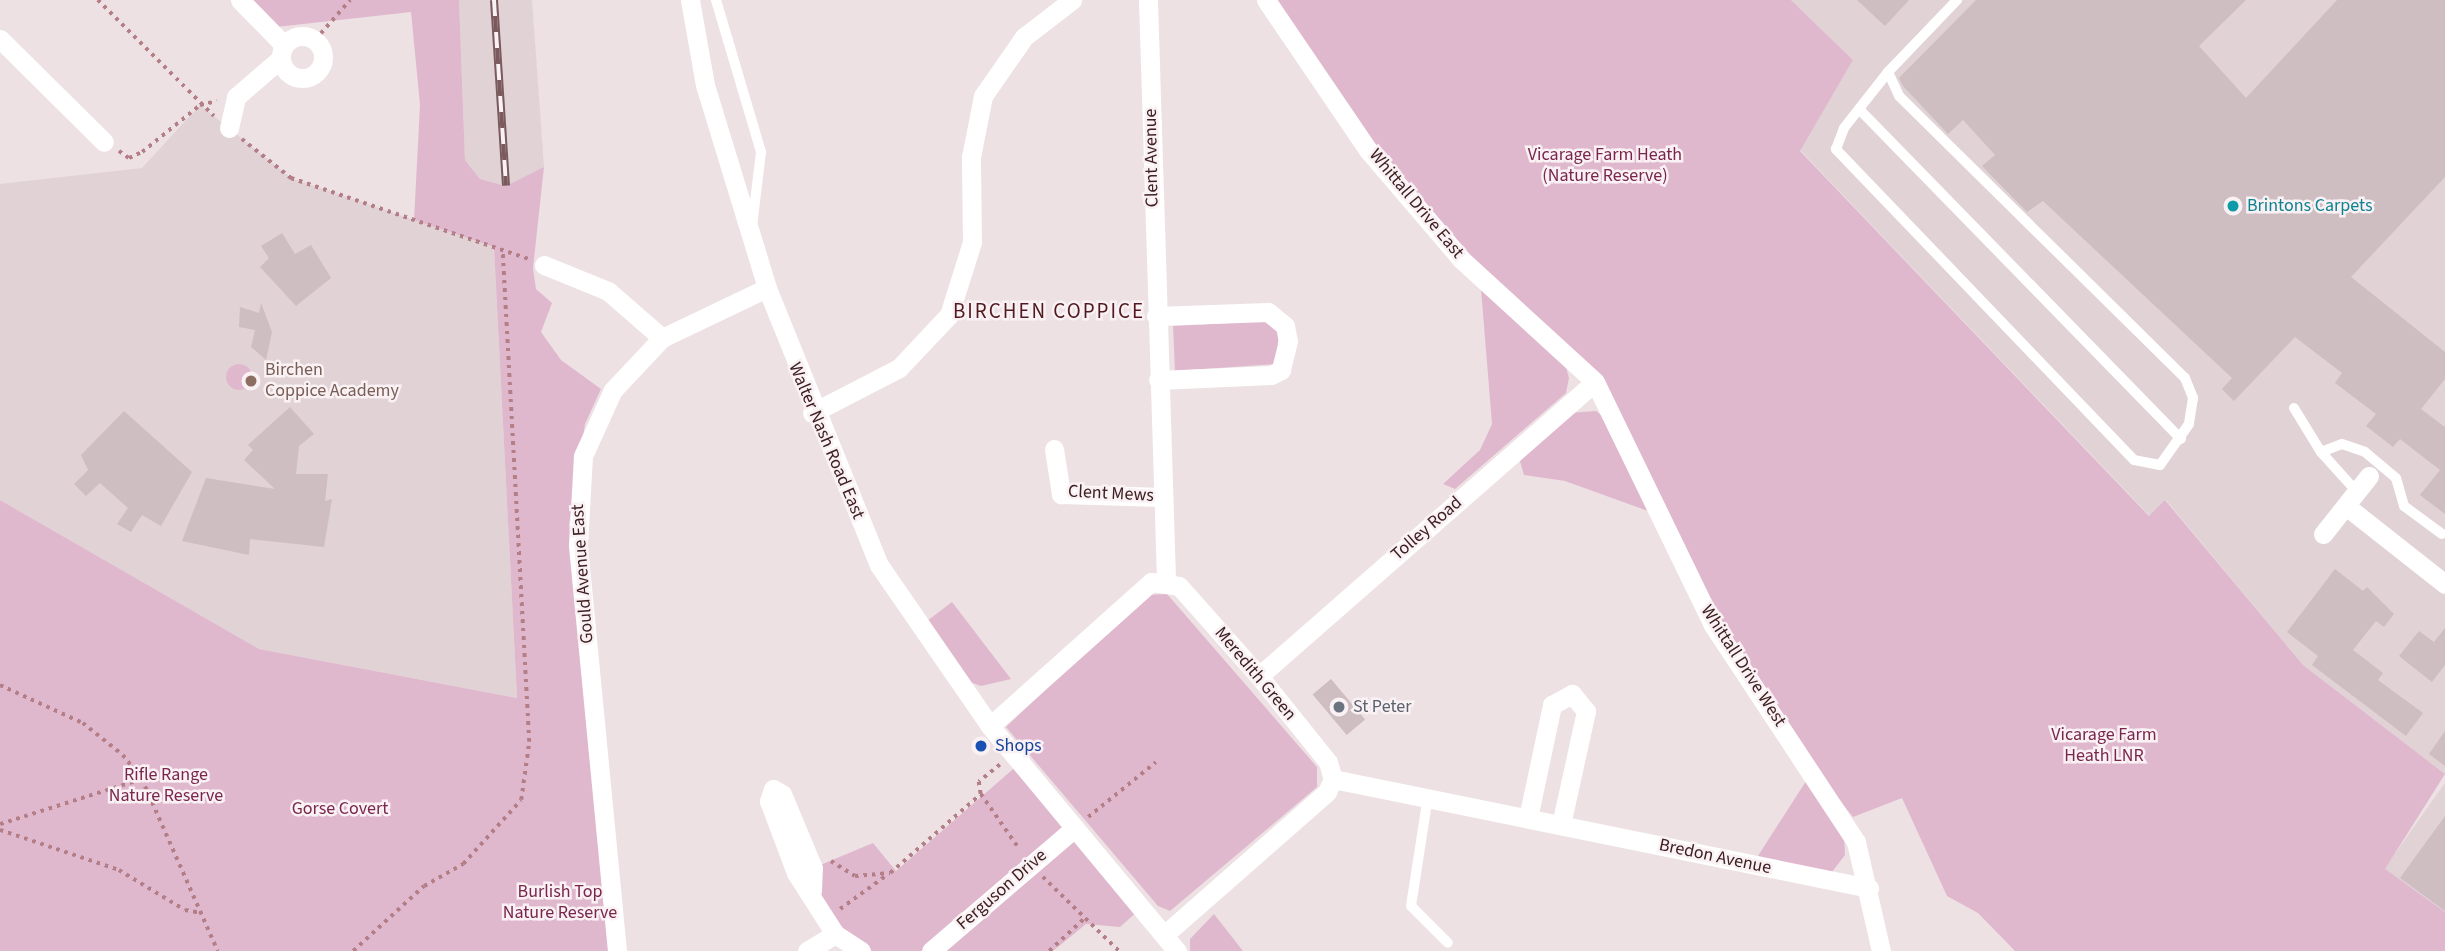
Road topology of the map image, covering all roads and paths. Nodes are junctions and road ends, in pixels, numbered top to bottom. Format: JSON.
{"nodes":[{"id":1,"x":99,"y":0,"type":"edge"},
{"id":2,"x":240,"y":0,"type":"edge"},
{"id":3,"x":350,"y":0,"type":"edge"},
{"id":4,"x":690,"y":0,"type":"edge"},
{"id":5,"x":716,"y":0,"type":"edge"},
{"id":6,"x":1072,"y":0,"type":"edge"},
{"id":7,"x":1148,"y":0,"type":"edge"},
{"id":8,"x":1266,"y":0,"type":"edge"},
{"id":9,"x":1957,"y":0,"type":"edge"},
{"id":10,"x":0,"y":39,"type":"edge"},
{"id":11,"x":315,"y":40,"type":"junction"},
{"id":12,"x":282,"y":52,"type":"junction"},
{"id":13,"x":1888,"y":72,"type":"junction"},
{"id":14,"x":200,"y":105,"type":"junction"},
{"id":15,"x":1859,"y":109,"type":"junction"},
{"id":16,"x":229,"y":128,"type":"junction"},
{"id":17,"x":104,"y":142,"type":"joint"},
{"id":18,"x":750,"y":238,"type":"junction"},
{"id":19,"x":502,"y":250,"type":"junction"},
{"id":20,"x":544,"y":265,"type":"joint"},
{"id":21,"x":767,"y":288,"type":"junction"},
{"id":22,"x":1156,"y":316,"type":"junction"},
{"id":23,"x":662,"y":338,"type":"junction"},
{"id":24,"x":1158,"y":380,"type":"junction"},
{"id":25,"x":1595,"y":382,"type":"junction"},
{"id":26,"x":2294,"y":408,"type":"dead end"},
{"id":27,"x":812,"y":413,"type":"junction"},
{"id":28,"x":2181,"y":439,"type":"junction"},
{"id":29,"x":1054,"y":449,"type":"dead end"},
{"id":30,"x":2321,"y":452,"type":"junction"},
{"id":31,"x":2357,"y":491,"type":"junction"},
{"id":32,"x":1162,"y":496,"type":"junction"},
{"id":33,"x":2323,"y":534,"type":"dead end"},
{"id":34,"x":2442,"y":534,"type":"dead end"},
{"id":35,"x":1166,"y":580,"type":"junction"},
{"id":36,"x":2445,"y":584,"type":"edge"},
{"id":37,"x":1259,"y":676,"type":"junction"},
{"id":38,"x":0,"y":685,"type":"edge"},
{"id":39,"x":989,"y":726,"type":"junction"},
{"id":40,"x":1156,"y":762,"type":"dead end"},
{"id":41,"x":1001,"y":764,"type":"dead end"},
{"id":42,"x":142,"y":779,"type":"junction"},
{"id":43,"x":1333,"y":779,"type":"junction"},
{"id":44,"x":981,"y":794,"type":"junction"},
{"id":45,"x":1428,"y":796,"type":"junction"},
{"id":46,"x":1528,"y":818,"type":"junction"},
{"id":47,"x":0,"y":824,"type":"edge"},
{"id":48,"x":1561,"y":825,"type":"junction"},
{"id":49,"x":0,"y":830,"type":"edge"},
{"id":50,"x":1072,"y":830,"type":"junction"},
{"id":51,"x":807,"y":855,"type":"junction"},
{"id":52,"x":1031,"y":865,"type":"junction"},
{"id":53,"x":890,"y":873,"type":"junction"},
{"id":54,"x":1869,"y":888,"type":"junction"},
{"id":55,"x":812,"y":891,"type":"junction"},
{"id":56,"x":834,"y":910,"type":"dead end"},
{"id":57,"x":202,"y":914,"type":"junction"},
{"id":58,"x":1087,"y":917,"type":"junction"},
{"id":59,"x":835,"y":934,"type":"junction"},
{"id":60,"x":1164,"y":935,"type":"junction"},
{"id":61,"x":1448,"y":943,"type":"dead end"},
{"id":62,"x":218,"y":951,"type":"edge"},
{"id":63,"x":353,"y":951,"type":"edge"},
{"id":64,"x":617,"y":951,"type":"edge"},
{"id":65,"x":807,"y":951,"type":"edge"},
{"id":66,"x":862,"y":951,"type":"edge"},
{"id":67,"x":931,"y":951,"type":"edge"},
{"id":68,"x":1049,"y":951,"type":"edge"},
{"id":69,"x":1119,"y":951,"type":"edge"},
{"id":70,"x":1177,"y":951,"type":"edge"},
{"id":71,"x":1881,"y":951,"type":"edge"}],
"edges":[{"from":1,"to":14,"type":"path"},
{"from":2,"to":12,"type":"street"},
{"from":3,"to":11,"type":"path"},
{"from":4,"to":18,"type":"street","name":"Walter Nash Road East"},
{"from":5,"to":18,"type":"lane"},
{"from":6,"to":27,"type":"street"},
{"from":7,"to":22,"type":"street","name":"Clent Avenue"},
{"from":8,"to":25,"type":"street","name":"Whittall Drive East"},
{"from":9,"to":13,"type":"lane"},
{"from":10,"to":17,"type":"street"},
{"from":11,"to":12,"type":"street"},
{"from":11,"to":12,"type":"street"},
{"from":12,"to":16,"type":"street"},
{"from":13,"to":15,"type":"lane"},
{"from":13,"to":28,"type":"lane"},
{"from":14,"to":16,"type":"path"},
{"from":14,"to":17,"type":"path"},
{"from":15,"to":28,"type":"lane"},
{"from":15,"to":28,"type":"lane"},
{"from":16,"to":19,"type":"path"},
{"from":18,"to":21,"type":"street","name":"Walter Nash Road East"},
{"from":19,"to":20,"type":"path"},
{"from":19,"to":63,"type":"path"},
{"from":20,"to":23,"type":"street"},
{"from":21,"to":23,"type":"street","name":"Gould Avenue East"},
{"from":21,"to":27,"type":"street","name":"Walter Nash Road East"},
{"from":22,"to":24,"type":"street","name":"Clent Avenue"},
{"from":22,"to":24,"type":"street"},
{"from":23,"to":64,"type":"street","name":"Gould Avenue East"},
{"from":24,"to":32,"type":"street","name":"Clent Avenue"},
{"from":25,"to":37,"type":"street","name":"Tolley Road"},
{"from":25,"to":54,"type":"street","name":"Whittall Drive West"},
{"from":26,"to":30,"type":"lane"},
{"from":27,"to":39,"type":"street","name":"Walter Nash Road East"},
{"from":29,"to":32,"type":"street","name":"Clent Mews"},
{"from":30,"to":31,"type":"lane"},
{"from":30,"to":34,"type":"lane"},
{"from":31,"to":33,"type":"street"},
{"from":31,"to":36,"type":"street"},
{"from":32,"to":35,"type":"street","name":"Clent Avenue"},
{"from":35,"to":37,"type":"street","name":"Meredith Green"},
{"from":35,"to":39,"type":"street"},
{"from":37,"to":43,"type":"street","name":"Meredith Green"},
{"from":38,"to":42,"type":"path"},
{"from":39,"to":50,"type":"street","name":"Walter Nash Road East"},
{"from":40,"to":50,"type":"path"},
{"from":41,"to":44,"type":"path"},
{"from":42,"to":47,"type":"path"},
{"from":42,"to":57,"type":"path"},
{"from":43,"to":45,"type":"street","name":"Bredon Avenue"},
{"from":43,"to":60,"type":"street"},
{"from":44,"to":52,"type":"path"},
{"from":44,"to":53,"type":"path"},
{"from":45,"to":46,"type":"street","name":"Bredon Avenue"},
{"from":45,"to":61,"type":"lane"},
{"from":46,"to":48,"type":"street","name":"Bredon Avenue"},
{"from":46,"to":48,"type":"street"},
{"from":48,"to":54,"type":"street","name":"Bredon Avenue"},
{"from":49,"to":57,"type":"path"},
{"from":50,"to":52,"type":"street","name":"Ferguson Drive"},
{"from":50,"to":60,"type":"street","name":"Walter Nash Road East"},
{"from":51,"to":53,"type":"path"},
{"from":51,"to":55,"type":"street"},
{"from":51,"to":55,"type":"street"},
{"from":52,"to":58,"type":"path"},
{"from":52,"to":67,"type":"street","name":"Ferguson Drive"},
{"from":53,"to":56,"type":"path"},
{"from":54,"to":71,"type":"street","name":"Whittall Drive West"},
{"from":55,"to":59,"type":"street"},
{"from":57,"to":62,"type":"path"},
{"from":58,"to":68,"type":"path"},
{"from":58,"to":69,"type":"path"},
{"from":59,"to":65,"type":"street"},
{"from":59,"to":66,"type":"street"},
{"from":60,"to":70,"type":"street","name":"Walter Nash Road East"}]}
